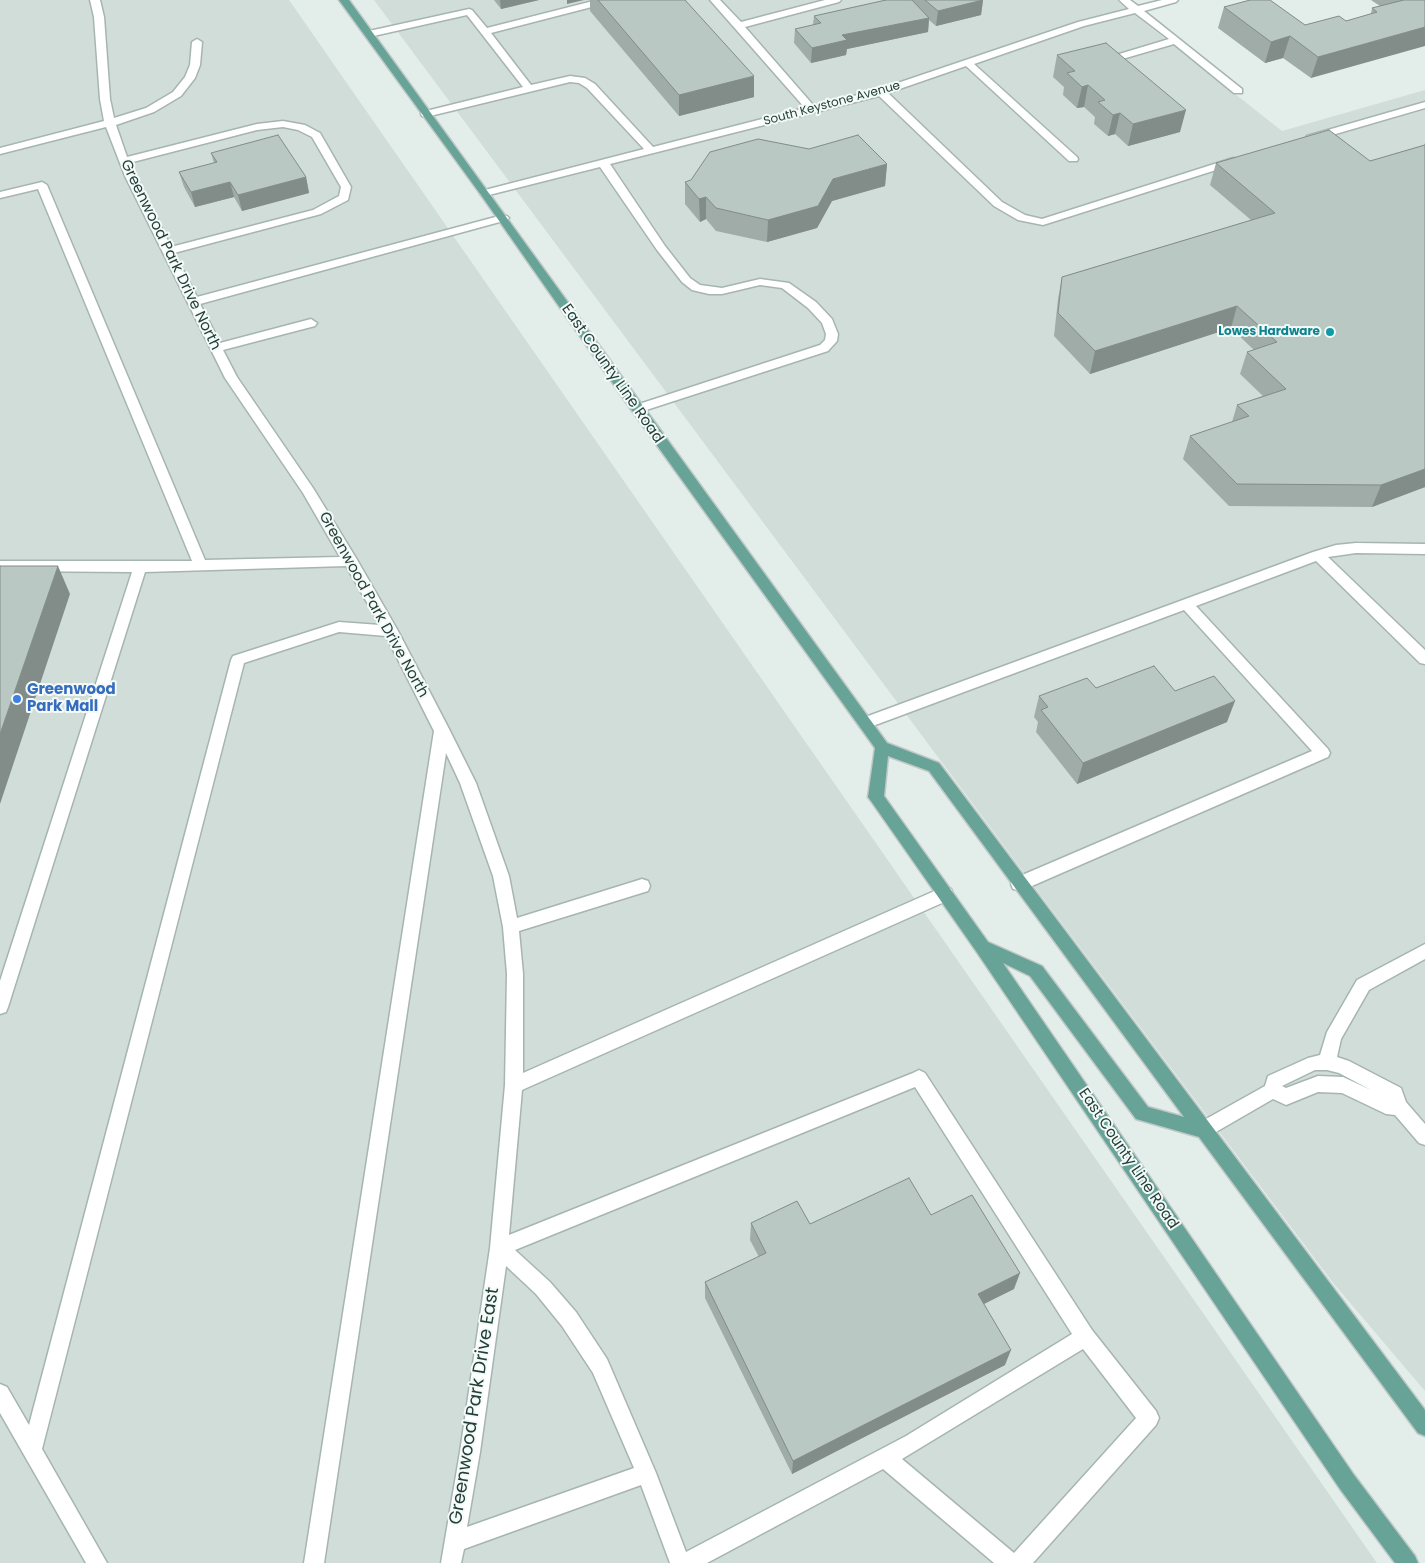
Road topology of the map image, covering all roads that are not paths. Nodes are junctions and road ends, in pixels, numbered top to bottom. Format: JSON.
{"nodes":[{"id":1,"x":95,"y":0,"type":"edge"},
{"id":2,"x":344,"y":0,"type":"edge"},
{"id":3,"x":608,"y":0,"type":"edge"},
{"id":4,"x":715,"y":0,"type":"edge"},
{"id":5,"x":836,"y":0,"type":"edge"},
{"id":6,"x":1124,"y":0,"type":"edge"},
{"id":7,"x":1173,"y":0,"type":"edge"},
{"id":8,"x":1136,"y":9,"type":"junction"},
{"id":9,"x":739,"y":26,"type":"junction"},
{"id":10,"x":484,"y":32,"type":"junction"},
{"id":11,"x":369,"y":34,"type":"junction"},
{"id":12,"x":1176,"y":40,"type":"junction"},
{"id":13,"x":197,"y":42,"type":"dead end"},
{"id":14,"x":1109,"y":60,"type":"edge"},
{"id":15,"x":968,"y":63,"type":"junction"},
{"id":16,"x":529,"y":89,"type":"junction"},
{"id":17,"x":1238,"y":91,"type":"dead end"},
{"id":18,"x":880,"y":92,"type":"junction"},
{"id":19,"x":1425,"y":104,"type":"edge"},
{"id":20,"x":812,"y":110,"type":"junction"},
{"id":21,"x":426,"y":114,"type":"junction"},
{"id":22,"x":110,"y":123,"type":"junction"},
{"id":23,"x":1299,"y":142,"type":"edge"},
{"id":24,"x":0,"y":151,"type":"edge"},
{"id":25,"x":651,"y":151,"type":"junction"},
{"id":26,"x":1073,"y":159,"type":"dead end"},
{"id":27,"x":1243,"y":159,"type":"edge"},
{"id":28,"x":123,"y":161,"type":"junction"},
{"id":29,"x":603,"y":163,"type":"junction"},
{"id":30,"x":485,"y":193,"type":"junction"},
{"id":31,"x":0,"y":195,"type":"edge"},
{"id":32,"x":503,"y":218,"type":"junction"},
{"id":33,"x":168,"y":251,"type":"junction"},
{"id":34,"x":193,"y":302,"type":"junction"},
{"id":35,"x":311,"y":323,"type":"dead end"},
{"id":36,"x":216,"y":348,"type":"junction"},
{"id":37,"x":637,"y":409,"type":"junction"},
{"id":38,"x":1425,"y":549,"type":"edge"},
{"id":39,"x":1318,"y":555,"type":"junction"},
{"id":40,"x":351,"y":561,"type":"junction"},
{"id":41,"x":0,"y":566,"type":"edge"},
{"id":42,"x":202,"y":566,"type":"junction"},
{"id":43,"x":140,"y":567,"type":"junction"},
{"id":44,"x":1188,"y":604,"type":"junction"},
{"id":45,"x":391,"y":632,"type":"junction"},
{"id":46,"x":1425,"y":659,"type":"edge"},
{"id":47,"x":865,"y":723,"type":"junction"},
{"id":48,"x":442,"y":729,"type":"junction"},
{"id":49,"x":882,"y":747,"type":"junction"},
{"id":50,"x":1020,"y":884,"type":"junction"},
{"id":51,"x":642,"y":886,"type":"dead end"},
{"id":52,"x":945,"y":894,"type":"junction"},
{"id":53,"x":512,"y":927,"type":"junction"},
{"id":54,"x":982,"y":946,"type":"junction"},
{"id":55,"x":1425,"y":951,"type":"edge"},
{"id":56,"x":0,"y":1007,"type":"edge"},
{"id":57,"x":1327,"y":1062,"type":"junction"},
{"id":58,"x":514,"y":1084,"type":"junction"},
{"id":59,"x":1273,"y":1090,"type":"junction"},
{"id":60,"x":1398,"y":1106,"type":"junction"},
{"id":61,"x":1203,"y":1130,"type":"junction"},
{"id":62,"x":1425,"y":1137,"type":"edge"},
{"id":63,"x":499,"y":1248,"type":"junction"},
{"id":64,"x":1085,"y":1337,"type":"junction"},
{"id":65,"x":0,"y":1394,"type":"edge"},
{"id":66,"x":1425,"y":1426,"type":"edge"},
{"id":67,"x":32,"y":1451,"type":"junction"},
{"id":68,"x":885,"y":1458,"type":"junction"},
{"id":69,"x":646,"y":1473,"type":"junction"},
{"id":70,"x":455,"y":1542,"type":"junction"},
{"id":71,"x":97,"y":1563,"type":"edge"},
{"id":72,"x":314,"y":1563,"type":"edge"},
{"id":73,"x":451,"y":1563,"type":"edge"},
{"id":74,"x":680,"y":1563,"type":"edge"},
{"id":75,"x":686,"y":1563,"type":"edge"},
{"id":76,"x":1010,"y":1563,"type":"edge"},
{"id":77,"x":1019,"y":1563,"type":"edge"},
{"id":78,"x":1408,"y":1563,"type":"edge"}],
"edges":[{"from":1,"to":22,"type":"street","name":"Greenwood Park Drive North"},
{"from":2,"to":11,"type":"main road","name":"East County Line Road"},
{"from":3,"to":10,"type":"street"},
{"from":4,"to":9,"type":"street"},
{"from":5,"to":9,"type":"street"},
{"from":6,"to":8,"type":"street"},
{"from":7,"to":8,"type":"street","name":"South Keystone Avenue"},
{"from":8,"to":12,"type":"street"},
{"from":8,"to":15,"type":"street","name":"South Keystone Avenue"},
{"from":9,"to":20,"type":"street"},
{"from":10,"to":11,"type":"street"},
{"from":10,"to":16,"type":"street"},
{"from":11,"to":21,"type":"main road","name":"East County Line Road"},
{"from":12,"to":14,"type":"street"},
{"from":12,"to":17,"type":"street"},
{"from":13,"to":22,"type":"street"},
{"from":15,"to":18,"type":"street","name":"South Keystone Avenue"},
{"from":15,"to":26,"type":"street"},
{"from":16,"to":21,"type":"street"},
{"from":16,"to":25,"type":"street"},
{"from":18,"to":20,"type":"street","name":"South Keystone Avenue"},
{"from":18,"to":27,"type":"street"},
{"from":19,"to":23,"type":"street"},
{"from":20,"to":25,"type":"street","name":"South Keystone Avenue"},
{"from":21,"to":30,"type":"main road","name":"East County Line Road"},
{"from":22,"to":24,"type":"street"},
{"from":22,"to":28,"type":"street","name":"Greenwood Park Drive North"},
{"from":25,"to":29,"type":"street","name":"South Keystone Avenue"},
{"from":28,"to":33,"type":"street","name":"Greenwood Park Drive North"},
{"from":28,"to":33,"type":"street"},
{"from":29,"to":30,"type":"street","name":"South Keystone Avenue"},
{"from":29,"to":37,"type":"street"},
{"from":30,"to":32,"type":"main road","name":"East County Line Road"},
{"from":31,"to":42,"type":"street"},
{"from":32,"to":34,"type":"street"},
{"from":32,"to":37,"type":"main road","name":"East County Line Road"},
{"from":33,"to":34,"type":"street","name":"Greenwood Park Drive North"},
{"from":34,"to":36,"type":"street","name":"Greenwood Park Drive North"},
{"from":35,"to":36,"type":"street"},
{"from":36,"to":40,"type":"street","name":"Greenwood Park Drive North"},
{"from":37,"to":47,"type":"main road","name":"East County Line Road"},
{"from":38,"to":39,"type":"street"},
{"from":39,"to":44,"type":"street"},
{"from":39,"to":46,"type":"street"},
{"from":40,"to":42,"type":"street"},
{"from":40,"to":45,"type":"street","name":"Greenwood Park Drive North"},
{"from":41,"to":43,"type":"street"},
{"from":42,"to":43,"type":"street"},
{"from":43,"to":56,"type":"street"},
{"from":44,"to":47,"type":"street"},
{"from":44,"to":50,"type":"street"},
{"from":45,"to":48,"type":"street","name":"Greenwood Park Drive North"},
{"from":45,"to":67,"type":"street"},
{"from":47,"to":49,"type":"main road","name":"East County Line Road"},
{"from":48,"to":53,"type":"street","name":"Greenwood Park Drive North"},
{"from":48,"to":72,"type":"street"},
{"from":49,"to":50,"type":"main road"},
{"from":49,"to":52,"type":"main road","name":"East County Line Road"},
{"from":50,"to":61,"type":"main road"},
{"from":51,"to":53,"type":"street"},
{"from":52,"to":54,"type":"main road","name":"East County Line Road"},
{"from":52,"to":58,"type":"street"},
{"from":53,"to":58,"type":"street","name":"Greenwood Park Drive North"},
{"from":54,"to":61,"type":"main road"},
{"from":54,"to":78,"type":"main road","name":"East County Line Road"},
{"from":55,"to":57,"type":"street"},
{"from":57,"to":59,"type":"street"},
{"from":57,"to":60,"type":"street"},
{"from":58,"to":63,"type":"street","name":"Greenwood Park Drive North"},
{"from":59,"to":60,"type":"street"},
{"from":59,"to":61,"type":"street"},
{"from":60,"to":62,"type":"street"},
{"from":61,"to":66,"type":"main road"},
{"from":63,"to":64,"type":"street"},
{"from":63,"to":69,"type":"street"},
{"from":63,"to":70,"type":"street","name":"Greenwood Park Drive East"},
{"from":64,"to":68,"type":"street"},
{"from":64,"to":77,"type":"street"},
{"from":65,"to":67,"type":"street"},
{"from":67,"to":71,"type":"street"},
{"from":68,"to":75,"type":"street"},
{"from":68,"to":76,"type":"street"},
{"from":69,"to":70,"type":"street"},
{"from":69,"to":74,"type":"street"},
{"from":70,"to":73,"type":"street","name":"Greenwood Park Drive East"}]}
